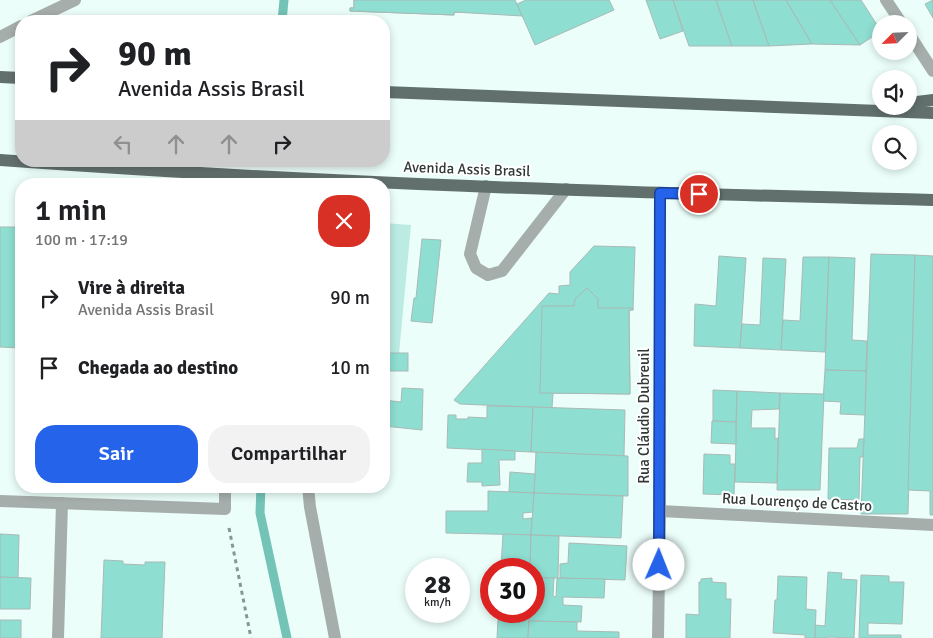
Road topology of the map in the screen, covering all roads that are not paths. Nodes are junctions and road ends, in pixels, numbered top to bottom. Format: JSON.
{"nodes":[{"id":1,"x":75,"y":0,"type":"edge"},
{"id":2,"x":886,"y":0,"type":"edge"},
{"id":3,"x":44,"y":15,"type":"edge"},
{"id":4,"x":896,"y":15,"type":"edge"},
{"id":5,"x":15,"y":29,"type":"edge"},
{"id":6,"x":0,"y":37,"type":"edge"},
{"id":7,"x":918,"y":48,"type":"edge"},
{"id":8,"x":933,"y":71,"type":"edge"},
{"id":9,"x":0,"y":77,"type":"edge"},
{"id":10,"x":15,"y":78,"type":"edge"},
{"id":11,"x":390,"y":92,"type":"edge"},
{"id":12,"x":933,"y":100,"type":"edge"},
{"id":13,"x":917,"y":102,"type":"edge"},
{"id":14,"x":872,"y":108,"type":"edge"},
{"id":15,"x":854,"y":110,"type":"junction"},
{"id":16,"x":933,"y":113,"type":"edge"},
{"id":17,"x":0,"y":160,"type":"edge"},
{"id":18,"x":15,"y":161,"type":"edge"},
{"id":19,"x":86,"y":167,"type":"edge"},
{"id":20,"x":221,"y":178,"type":"edge"},
{"id":21,"x":390,"y":183,"type":"edge"},
{"id":22,"x":486,"y":186,"type":"junction"},
{"id":23,"x":566,"y":190,"type":"junction"},
{"id":24,"x":660,"y":193,"type":"junction"},
{"id":25,"x":933,"y":200,"type":"edge"},
{"id":26,"x":225,"y":493,"type":"edge"},
{"id":27,"x":309,"y":493,"type":"edge"},
{"id":28,"x":0,"y":501,"type":"edge"},
{"id":29,"x":62,"y":503,"type":"junction"},
{"id":30,"x":660,"y":510,"type":"junction"},
{"id":31,"x":933,"y":525,"type":"edge"},
{"id":32,"x":58,"y":638,"type":"edge"},
{"id":33,"x":335,"y":638,"type":"edge"},
{"id":34,"x":658,"y":638,"type":"edge"}],
"edges":[{"from":1,"to":3,"type":"street"},
{"from":2,"to":4,"type":"street"},
{"from":5,"to":6,"type":"street"},
{"from":7,"to":8,"type":"street"},
{"from":9,"to":10,"type":"main road"},
{"from":11,"to":15,"type":"main road"},
{"from":12,"to":13,"type":"main road"},
{"from":14,"to":15,"type":"main road"},
{"from":15,"to":16,"type":"main road"},
{"from":17,"to":18,"type":"main road","name":"Avenida Assis Brasil"},
{"from":19,"to":20,"type":"main road","name":"Avenida Assis Brasil"},
{"from":21,"to":22,"type":"main road","name":"Avenida Assis Brasil"},
{"from":22,"to":23,"type":"main road","name":"Avenida Assis Brasil"},
{"from":22,"to":23,"type":"street"},
{"from":23,"to":24,"type":"main road","name":"Avenida Assis Brasil"},
{"from":24,"to":25,"type":"main road","name":"Avenida Assis Brasil"},
{"from":24,"to":30,"type":"street","name":"Rua Cláudio Dubreuil"},
{"from":26,"to":29,"type":"street"},
{"from":27,"to":33,"type":"street"},
{"from":28,"to":29,"type":"street"},
{"from":29,"to":32,"type":"street"},
{"from":30,"to":31,"type":"street","name":"Rua Lourenço de Castro"},
{"from":30,"to":34,"type":"street","name":"Rua Cláudio Dubreuil"}]}
